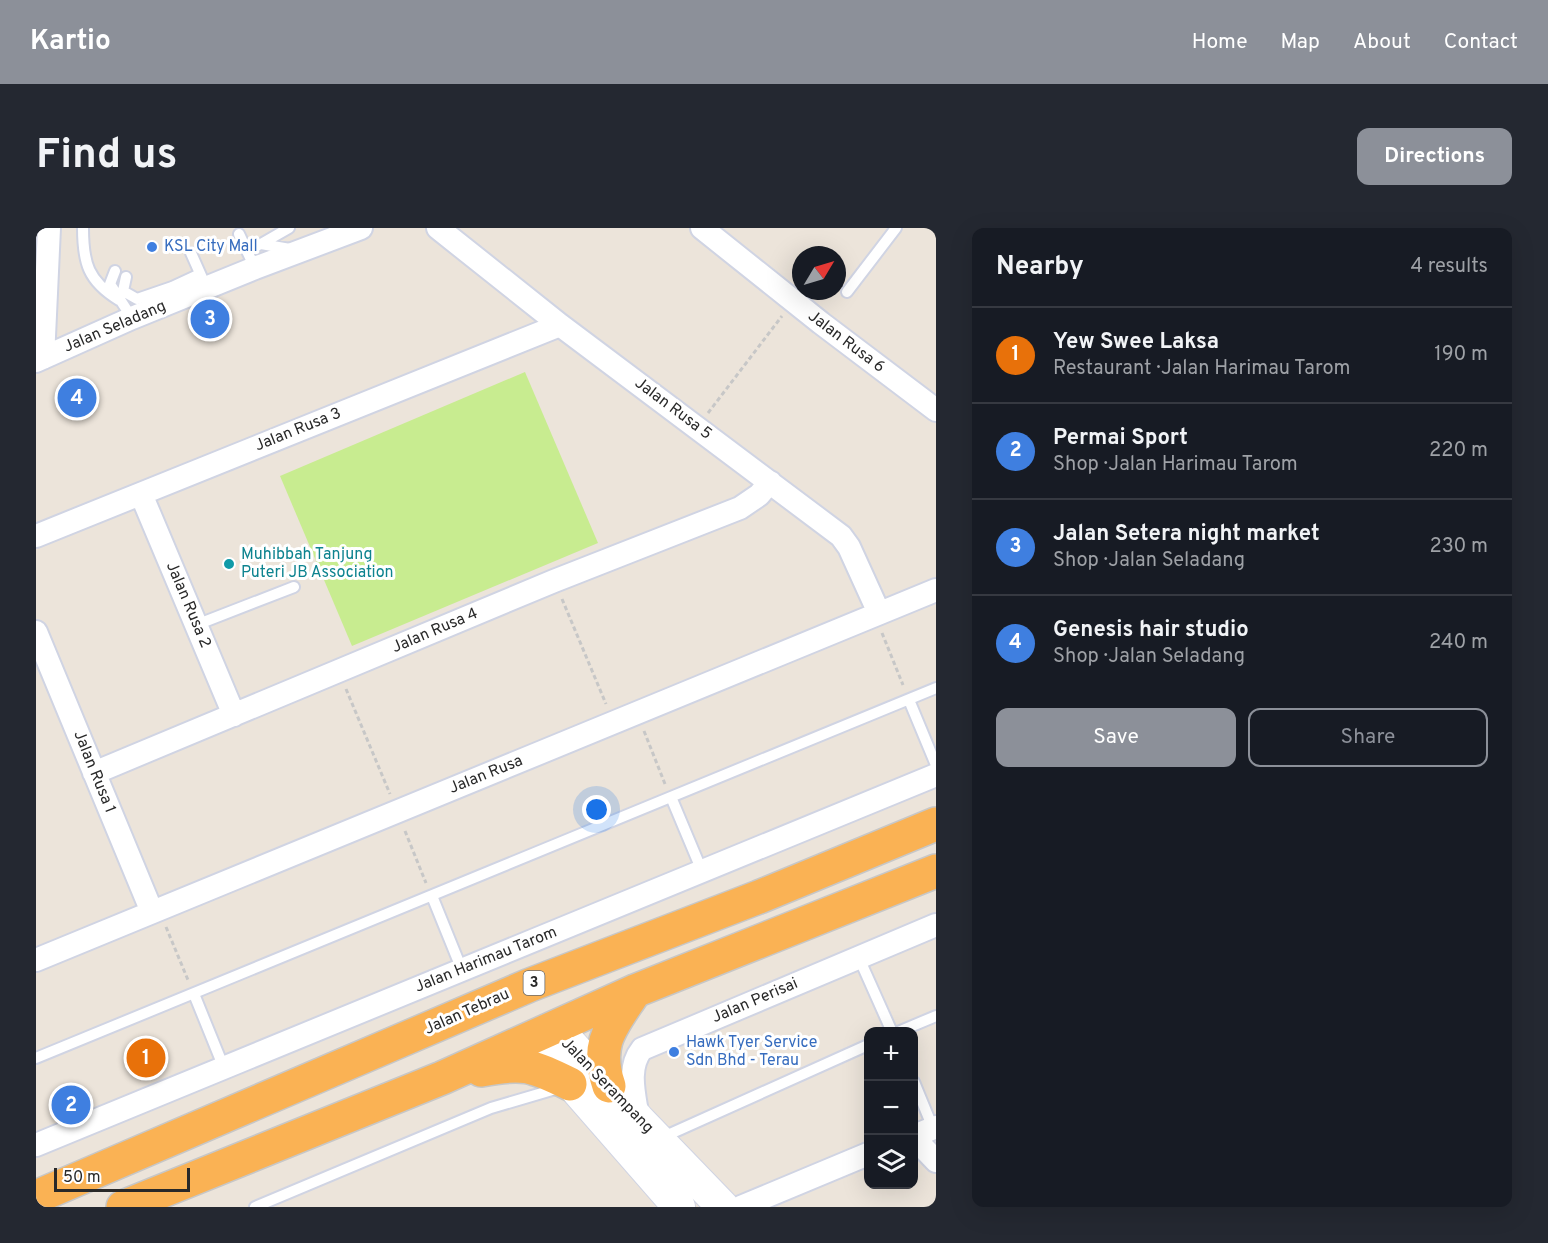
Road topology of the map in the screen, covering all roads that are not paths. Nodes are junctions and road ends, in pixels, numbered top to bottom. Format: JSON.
{"nodes":[{"id":1,"x":49,"y":228,"type":"edge"},
{"id":2,"x":83,"y":228,"type":"edge"},
{"id":3,"x":289,"y":228,"type":"edge"},
{"id":4,"x":361,"y":228,"type":"edge"},
{"id":5,"x":438,"y":228,"type":"edge"},
{"id":6,"x":702,"y":228,"type":"edge"},
{"id":7,"x":896,"y":228,"type":"edge"},
{"id":8,"x":239,"y":234,"type":"dead end"},
{"id":9,"x":261,"y":244,"type":"junction"},
{"id":10,"x":301,"y":250,"type":"junction"},
{"id":11,"x":191,"y":253,"type":"dead end"},
{"id":12,"x":251,"y":259,"type":"junction"},
{"id":13,"x":115,"y":271,"type":"dead end"},
{"id":14,"x":126,"y":277,"type":"dead end"},
{"id":15,"x":203,"y":281,"type":"junction"},
{"id":16,"x":847,"y":292,"type":"dead end"},
{"id":17,"x":126,"y":309,"type":"junction"},
{"id":18,"x":560,"y":324,"type":"junction"},
{"id":19,"x":40,"y":359,"type":"edge"},
{"id":20,"x":936,"y":410,"type":"edge"},
{"id":21,"x":770,"y":482,"type":"junction"},
{"id":22,"x":141,"y":494,"type":"junction"},
{"id":23,"x":36,"y":536,"type":"edge"},
{"id":24,"x":294,"y":587,"type":"dead end"},
{"id":25,"x":936,"y":590,"type":"edge"},
{"id":26,"x":876,"y":614,"type":"junction"},
{"id":27,"x":196,"y":625,"type":"junction"},
{"id":28,"x":36,"y":632,"type":"edge"},
{"id":29,"x":936,"y":688,"type":"edge"},
{"id":30,"x":909,"y":700,"type":"junction"},
{"id":31,"x":234,"y":715,"type":"junction"},
{"id":32,"x":936,"y":765,"type":"edge"},
{"id":33,"x":94,"y":773,"type":"junction"},
{"id":34,"x":936,"y":775,"type":"edge"},
{"id":35,"x":671,"y":797,"type":"junction"},
{"id":36,"x":936,"y":824,"type":"edge"},
{"id":37,"x":702,"y":871,"type":"junction"},
{"id":38,"x":936,"y":871,"type":"edge"},
{"id":39,"x":432,"y":896,"type":"junction"},
{"id":40,"x":759,"y":897,"type":"junction"},
{"id":41,"x":155,"y":911,"type":"junction"},
{"id":42,"x":936,"y":925,"type":"edge"},
{"id":43,"x":859,"y":958,"type":"junction"},
{"id":44,"x":36,"y":960,"type":"edge"},
{"id":45,"x":462,"y":970,"type":"junction"},
{"id":46,"x":635,"y":991,"type":"junction"},
{"id":47,"x":194,"y":993,"type":"junction"},
{"id":48,"x":936,"y":1016,"type":"edge"},
{"id":49,"x":890,"y":1027,"type":"edge"},
{"id":50,"x":910,"y":1027,"type":"edge"},
{"id":51,"x":546,"y":1030,"type":"junction"},
{"id":52,"x":864,"y":1047,"type":"edge"},
{"id":53,"x":36,"y":1058,"type":"edge"},
{"id":54,"x":224,"y":1068,"type":"junction"},
{"id":55,"x":441,"y":1078,"type":"junction"},
{"id":56,"x":314,"y":1079,"type":"junction"},
{"id":57,"x":570,"y":1084,"type":"junction"},
{"id":58,"x":609,"y":1086,"type":"junction"},
{"id":59,"x":918,"y":1102,"type":"edge"},
{"id":60,"x":648,"y":1129,"type":"junction"},
{"id":61,"x":924,"y":1132,"type":"edge"},
{"id":62,"x":36,"y":1145,"type":"edge"},
{"id":63,"x":864,"y":1156,"type":"edge"},
{"id":64,"x":936,"y":1161,"type":"edge"},
{"id":65,"x":36,"y":1197,"type":"edge"},
{"id":66,"x":123,"y":1207,"type":"edge"},
{"id":67,"x":255,"y":1207,"type":"edge"},
{"id":68,"x":679,"y":1207,"type":"edge"},
{"id":69,"x":723,"y":1207,"type":"edge"},
{"id":70,"x":741,"y":1207,"type":"edge"}],
"edges":[{"from":1,"to":19,"type":"street"},
{"from":2,"to":17,"type":"lane"},
{"from":3,"to":9,"type":"lane"},
{"from":4,"to":10,"type":"street","name":"Jalan Seladang"},
{"from":5,"to":18,"type":"street","name":"Jalan Rusa 5"},
{"from":6,"to":20,"type":"street","name":"Jalan Rusa 6"},
{"from":7,"to":16,"type":"lane"},
{"from":8,"to":12,"type":"lane"},
{"from":9,"to":10,"type":"lane"},
{"from":9,"to":12,"type":"lane"},
{"from":10,"to":12,"type":"street","name":"Jalan Seladang"},
{"from":11,"to":15,"type":"lane"},
{"from":12,"to":15,"type":"street","name":"Jalan Seladang"},
{"from":13,"to":17,"type":"lane"},
{"from":14,"to":15,"type":"lane"},
{"from":15,"to":17,"type":"street","name":"Jalan Seladang"},
{"from":17,"to":19,"type":"street","name":"Jalan Seladang"},
{"from":18,"to":21,"type":"street","name":"Jalan Rusa 5"},
{"from":18,"to":22,"type":"street","name":"Jalan Rusa 3"},
{"from":21,"to":26,"type":"street","name":"Jalan Rusa 5"},
{"from":21,"to":31,"type":"street","name":"Jalan Rusa 4"},
{"from":22,"to":23,"type":"street","name":"Jalan Rusa 3"},
{"from":22,"to":27,"type":"street","name":"Jalan Rusa 2"},
{"from":24,"to":27,"type":"lane"},
{"from":25,"to":26,"type":"street","name":"Jalan Rusa"},
{"from":26,"to":41,"type":"street","name":"Jalan Rusa"},
{"from":27,"to":31,"type":"street","name":"Jalan Rusa 2"},
{"from":28,"to":33,"type":"street","name":"Jalan Rusa 1"},
{"from":29,"to":30,"type":"lane"},
{"from":30,"to":32,"type":"lane"},
{"from":30,"to":35,"type":"lane"},
{"from":31,"to":33,"type":"street","name":"Jalan Rusa 4"},
{"from":33,"to":41,"type":"street","name":"Jalan Rusa 1"},
{"from":34,"to":37,"type":"street","name":"Jalan Harimau Tarom"},
{"from":35,"to":37,"type":"lane"},
{"from":35,"to":39,"type":"lane"},
{"from":36,"to":40,"type":"highway","name":"Jalan Tebrau","number":"3"},
{"from":37,"to":45,"type":"street","name":"Jalan Harimau Tarom"},
{"from":38,"to":46,"type":"highway"},
{"from":39,"to":45,"type":"lane"},
{"from":39,"to":47,"type":"lane"},
{"from":40,"to":51,"type":"highway"},
{"from":40,"to":56,"type":"highway","name":"Jalan Tebrau","number":"3"},
{"from":41,"to":44,"type":"street","name":"Jalan Rusa"},
{"from":42,"to":43,"type":"street","name":"Jalan Perisai"},
{"from":43,"to":49,"type":"lane"},
{"from":43,"to":60,"type":"street","name":"Jalan Perisai"},
{"from":45,"to":54,"type":"street","name":"Jalan Harimau Tarom"},
{"from":46,"to":51,"type":"highway"},
{"from":46,"to":58,"type":"highway"},
{"from":47,"to":53,"type":"lane"},
{"from":47,"to":54,"type":"lane"},
{"from":48,"to":50,"type":"lane"},
{"from":51,"to":55,"type":"highway"},
{"from":51,"to":56,"type":"highway"},
{"from":51,"to":57,"type":"main road","name":"Jalan Serampang"},
{"from":51,"to":58,"type":"main road","name":"Jalan Serampang"},
{"from":52,"to":60,"type":"lane"},
{"from":54,"to":62,"type":"street","name":"Jalan Harimau Tarom"},
{"from":55,"to":57,"type":"highway"},
{"from":55,"to":66,"type":"highway"},
{"from":56,"to":65,"type":"highway","name":"Jalan Tebrau","number":"3"},
{"from":57,"to":67,"type":"lane"},
{"from":57,"to":68,"type":"main road","name":"Jalan Serampang"},
{"from":58,"to":60,"type":"main road","name":"Jalan Serampang"},
{"from":59,"to":61,"type":"lane"},
{"from":60,"to":69,"type":"main road","name":"Jalan Serampang"},
{"from":61,"to":64,"type":"street"},
{"from":63,"to":70,"type":"street"}]}
